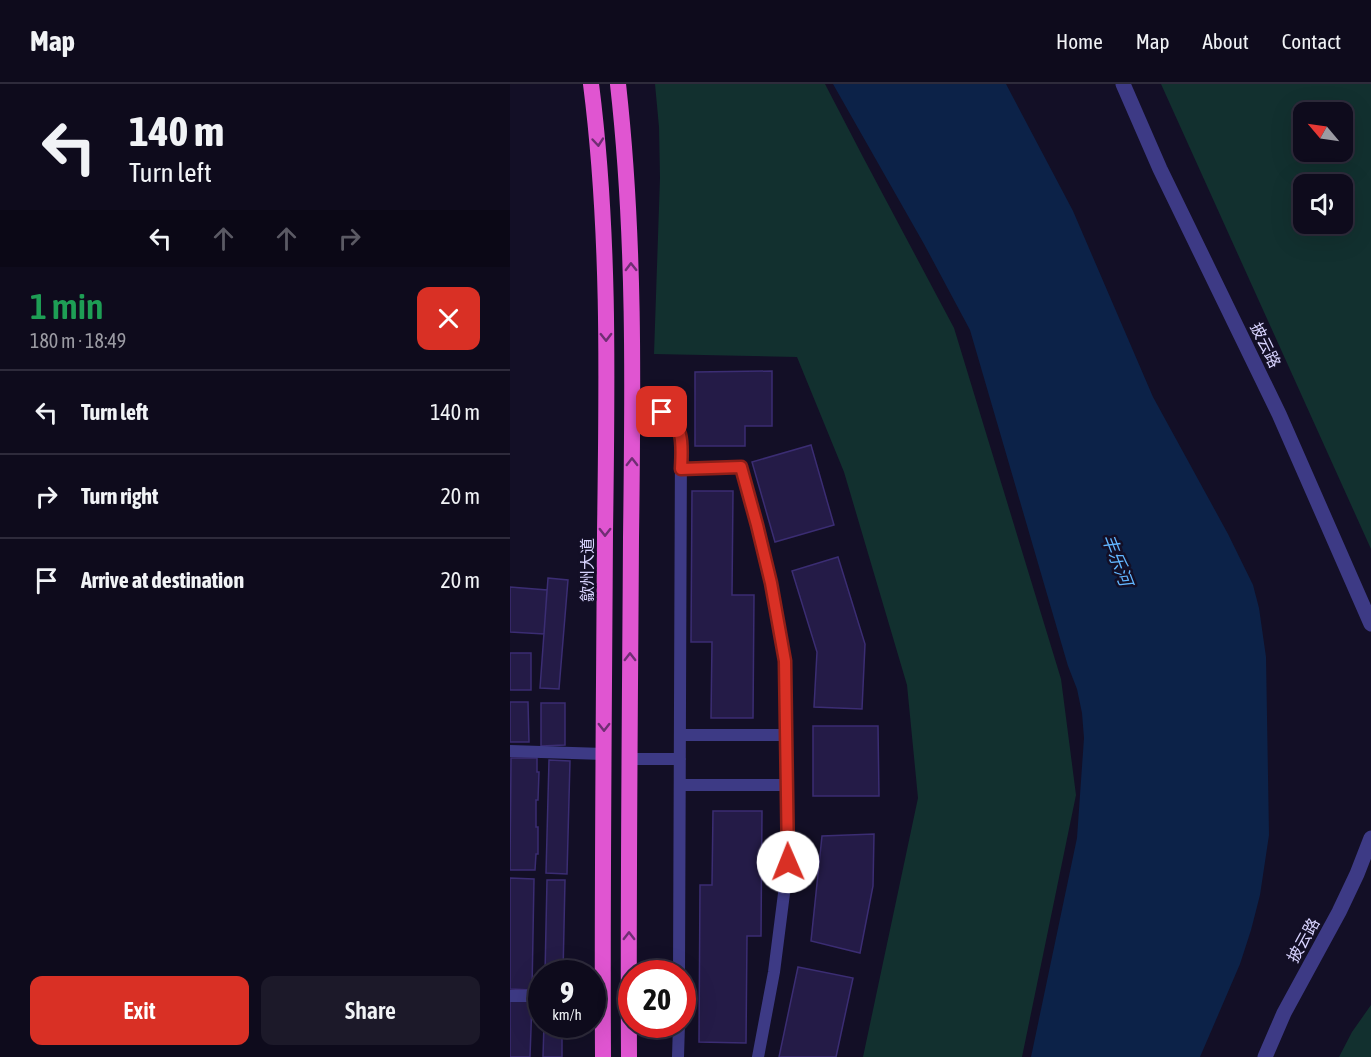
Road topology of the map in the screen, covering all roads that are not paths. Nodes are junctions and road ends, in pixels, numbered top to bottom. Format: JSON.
{"nodes":[{"id":1,"x":591,"y":84,"type":"edge"},
{"id":2,"x":618,"y":84,"type":"edge"},
{"id":3,"x":1123,"y":84,"type":"edge"},
{"id":4,"x":632,"y":400,"type":"junction"},
{"id":5,"x":681,"y":469,"type":"junction"},
{"id":6,"x":1371,"y":624,"type":"edge"},
{"id":7,"x":680,"y":735,"type":"junction"},
{"id":8,"x":786,"y":735,"type":"junction"},
{"id":9,"x":510,"y":751,"type":"edge"},
{"id":10,"x":604,"y":754,"type":"junction"},
{"id":11,"x":630,"y":759,"type":"junction"},
{"id":12,"x":680,"y":759,"type":"junction"},
{"id":13,"x":680,"y":785,"type":"junction"},
{"id":14,"x":787,"y":785,"type":"junction"},
{"id":15,"x":1371,"y":838,"type":"edge"},
{"id":16,"x":599,"y":960,"type":"edge"},
{"id":17,"x":679,"y":960,"type":"edge"},
{"id":18,"x":510,"y":996,"type":"edge"},
{"id":19,"x":528,"y":996,"type":"edge"},
{"id":20,"x":601,"y":1038,"type":"edge"},
{"id":21,"x":679,"y":1038,"type":"edge"},
{"id":22,"x":603,"y":1057,"type":"edge"},
{"id":23,"x":629,"y":1057,"type":"edge"},
{"id":24,"x":678,"y":1057,"type":"edge"},
{"id":25,"x":758,"y":1057,"type":"edge"},
{"id":26,"x":1265,"y":1057,"type":"edge"}],
"edges":[{"from":1,"to":10,"type":"highway","name":"歙州大道","one_way":true},
{"from":4,"to":2,"type":"highway","one_way":true},
{"from":3,"to":6,"type":"street","name":"披云路"},
{"from":4,"to":5,"type":"lane"},
{"from":11,"to":4,"type":"highway","one_way":true},
{"from":5,"to":7,"type":"lane"},
{"from":5,"to":8,"type":"lane"},
{"from":7,"to":8,"type":"lane"},
{"from":7,"to":12,"type":"lane"},
{"from":8,"to":14,"type":"lane"},
{"from":9,"to":10,"type":"lane"},
{"from":10,"to":16,"type":"highway","name":"歙州大道"},
{"from":11,"to":12,"type":"lane"},
{"from":23,"to":11,"type":"highway","one_way":true},
{"from":12,"to":13,"type":"lane"},
{"from":13,"to":14,"type":"lane"},
{"from":13,"to":17,"type":"lane"},
{"from":14,"to":25,"type":"lane"},
{"from":15,"to":26,"type":"street","name":"披云路"},
{"from":18,"to":19,"type":"lane"},
{"from":20,"to":22,"type":"highway","name":"歙州大道"},
{"from":21,"to":24,"type":"lane"}]}
